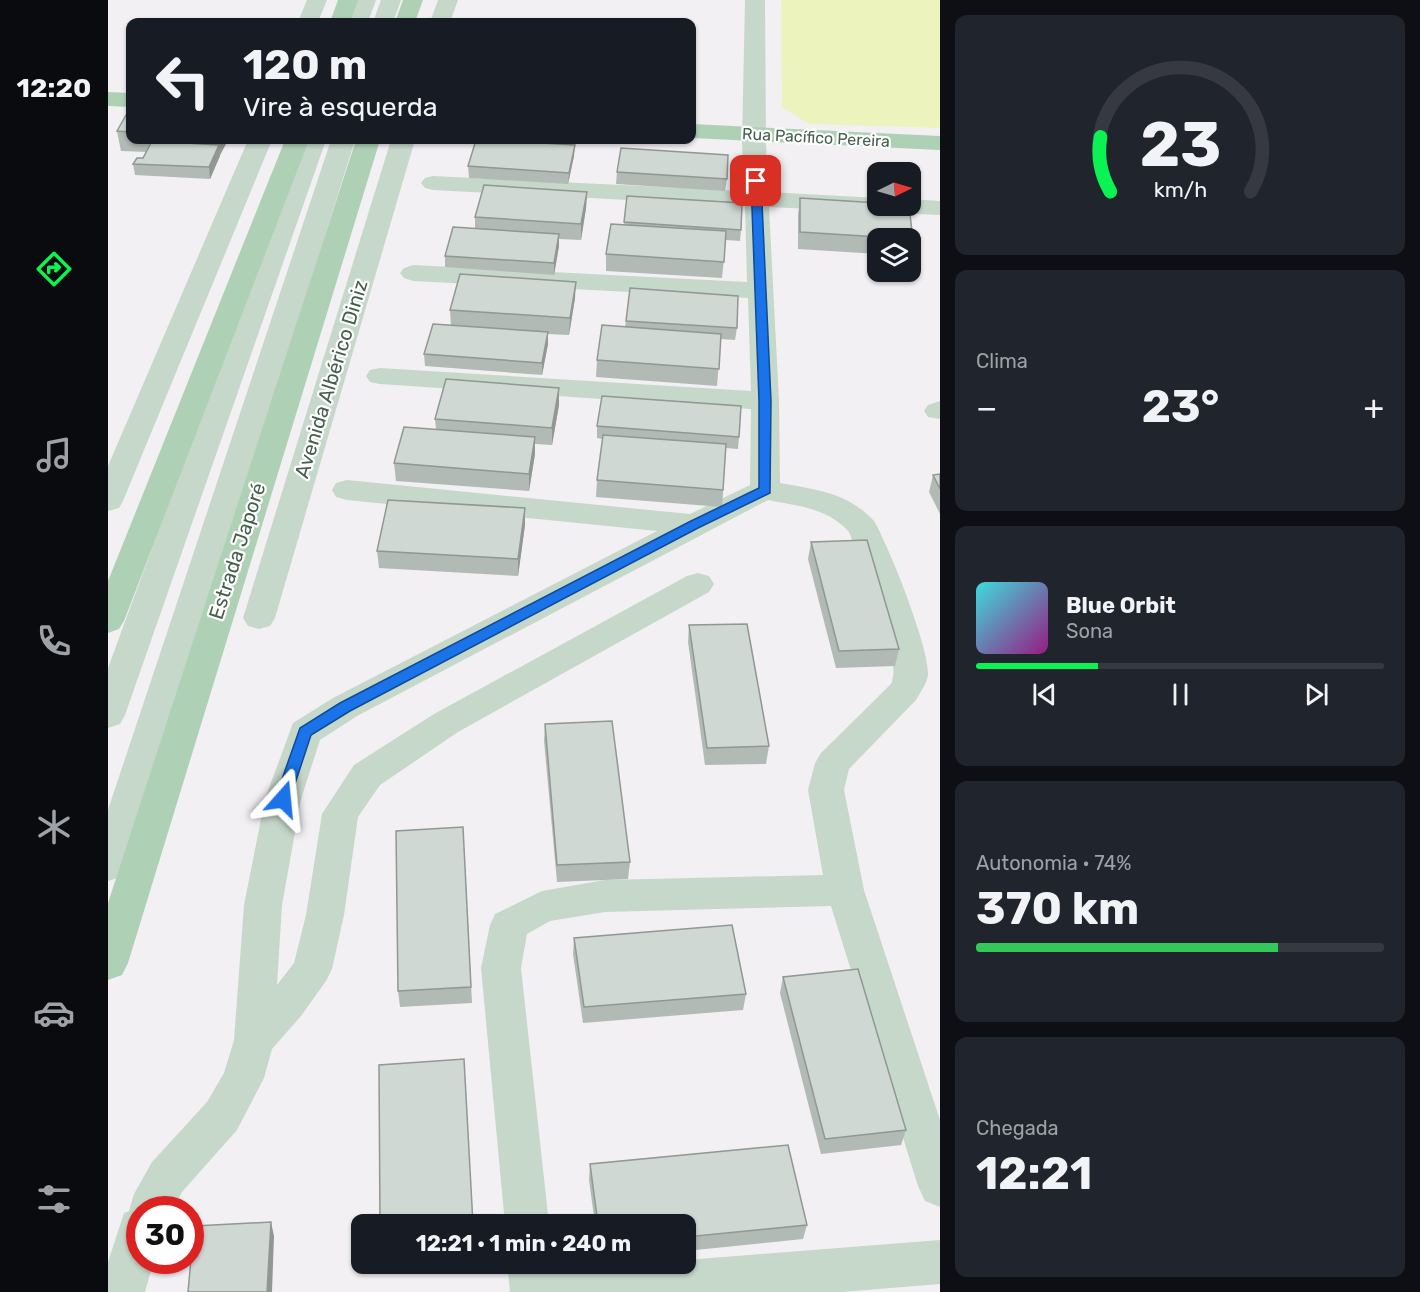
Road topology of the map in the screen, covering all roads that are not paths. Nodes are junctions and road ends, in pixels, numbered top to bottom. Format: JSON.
{"nodes":[{"id":1,"x":316,"y":0,"type":"edge"},
{"id":2,"x":348,"y":0,"type":"edge"},
{"id":3,"x":366,"y":0,"type":"edge"},
{"id":4,"x":391,"y":0,"type":"edge"},
{"id":5,"x":413,"y":0,"type":"edge"},
{"id":6,"x":448,"y":0,"type":"edge"},
{"id":7,"x":754,"y":0,"type":"edge"},
{"id":8,"x":309,"y":18,"type":"edge"},
{"id":9,"x":341,"y":18,"type":"edge"},
{"id":10,"x":359,"y":18,"type":"edge"},
{"id":11,"x":384,"y":18,"type":"edge"},
{"id":12,"x":406,"y":18,"type":"edge"},
{"id":13,"x":441,"y":18,"type":"edge"},
{"id":14,"x":108,"y":99,"type":"edge"},
{"id":15,"x":126,"y":100,"type":"edge"},
{"id":16,"x":696,"y":131,"type":"edge"},
{"id":17,"x":754,"y":135,"type":"junction"},
{"id":18,"x":940,"y":143,"type":"edge"},
{"id":19,"x":258,"y":144,"type":"edge"},
{"id":20,"x":295,"y":144,"type":"edge"},
{"id":21,"x":313,"y":144,"type":"edge"},
{"id":22,"x":342,"y":144,"type":"edge"},
{"id":23,"x":367,"y":144,"type":"edge"},
{"id":24,"x":402,"y":144,"type":"edge"},
{"id":25,"x":433,"y":183,"type":"dead end"},
{"id":26,"x":757,"y":200,"type":"junction"},
{"id":27,"x":940,"y":208,"type":"edge"},
{"id":28,"x":413,"y":273,"type":"dead end"},
{"id":29,"x":761,"y":291,"type":"junction"},
{"id":30,"x":380,"y":376,"type":"dead end"},
{"id":31,"x":765,"y":401,"type":"junction"},
{"id":32,"x":347,"y":490,"type":"dead end"},
{"id":33,"x":765,"y":490,"type":"junction"},
{"id":34,"x":108,"y":501,"type":"edge"},
{"id":35,"x":694,"y":525,"type":"junction"},
{"id":36,"x":698,"y":584,"type":"dead end"},
{"id":37,"x":259,"y":618,"type":"dead end"},
{"id":38,"x":108,"y":621,"type":"edge"},
{"id":39,"x":108,"y":715,"type":"edge"},
{"id":40,"x":108,"y":866,"type":"edge"},
{"id":41,"x":845,"y":890,"type":"junction"},
{"id":42,"x":108,"y":963,"type":"edge"},
{"id":43,"x":254,"y":1040,"type":"junction"},
{"id":44,"x":940,"y":1186,"type":"edge"},
{"id":45,"x":157,"y":1196,"type":"edge"},
{"id":46,"x":526,"y":1214,"type":"edge"},
{"id":47,"x":940,"y":1262,"type":"edge"},
{"id":48,"x":127,"y":1274,"type":"edge"},
{"id":49,"x":531,"y":1274,"type":"edge"},
{"id":50,"x":122,"y":1292,"type":"edge"},
{"id":51,"x":533,"y":1292,"type":"edge"},
{"id":52,"x":560,"y":1292,"type":"edge"}],
"edges":[{"from":1,"to":8,"type":"street"},
{"from":2,"to":9,"type":"main road"},
{"from":3,"to":10,"type":"street"},
{"from":4,"to":11,"type":"street"},
{"from":5,"to":12,"type":"main road"},
{"from":6,"to":13,"type":"street"},
{"from":7,"to":17,"type":"street"},
{"from":14,"to":15,"type":"main road"},
{"from":16,"to":17,"type":"main road","name":"Rua Pacífico Pereira"},
{"from":17,"to":18,"type":"main road","name":"Rua Pacífico Pereira"},
{"from":17,"to":26,"type":"street"},
{"from":19,"to":34,"type":"street"},
{"from":20,"to":38,"type":"main road"},
{"from":21,"to":39,"type":"street"},
{"from":22,"to":40,"type":"street"},
{"from":23,"to":42,"type":"main road","name":"Estrada Japoré"},
{"from":24,"to":37,"type":"street","name":"Avenida Albérico Diniz"},
{"from":25,"to":26,"type":"street"},
{"from":26,"to":27,"type":"street"},
{"from":26,"to":29,"type":"street"},
{"from":28,"to":29,"type":"street"},
{"from":29,"to":31,"type":"street"},
{"from":30,"to":31,"type":"street"},
{"from":31,"to":33,"type":"street"},
{"from":32,"to":35,"type":"street"},
{"from":33,"to":35,"type":"street"},
{"from":33,"to":41,"type":"street"},
{"from":35,"to":43,"type":"street"},
{"from":36,"to":43,"type":"street"},
{"from":41,"to":44,"type":"street"},
{"from":41,"to":46,"type":"street"},
{"from":43,"to":45,"type":"street"},
{"from":47,"to":52,"type":"street"},
{"from":48,"to":50,"type":"street"},
{"from":49,"to":51,"type":"street"}]}
